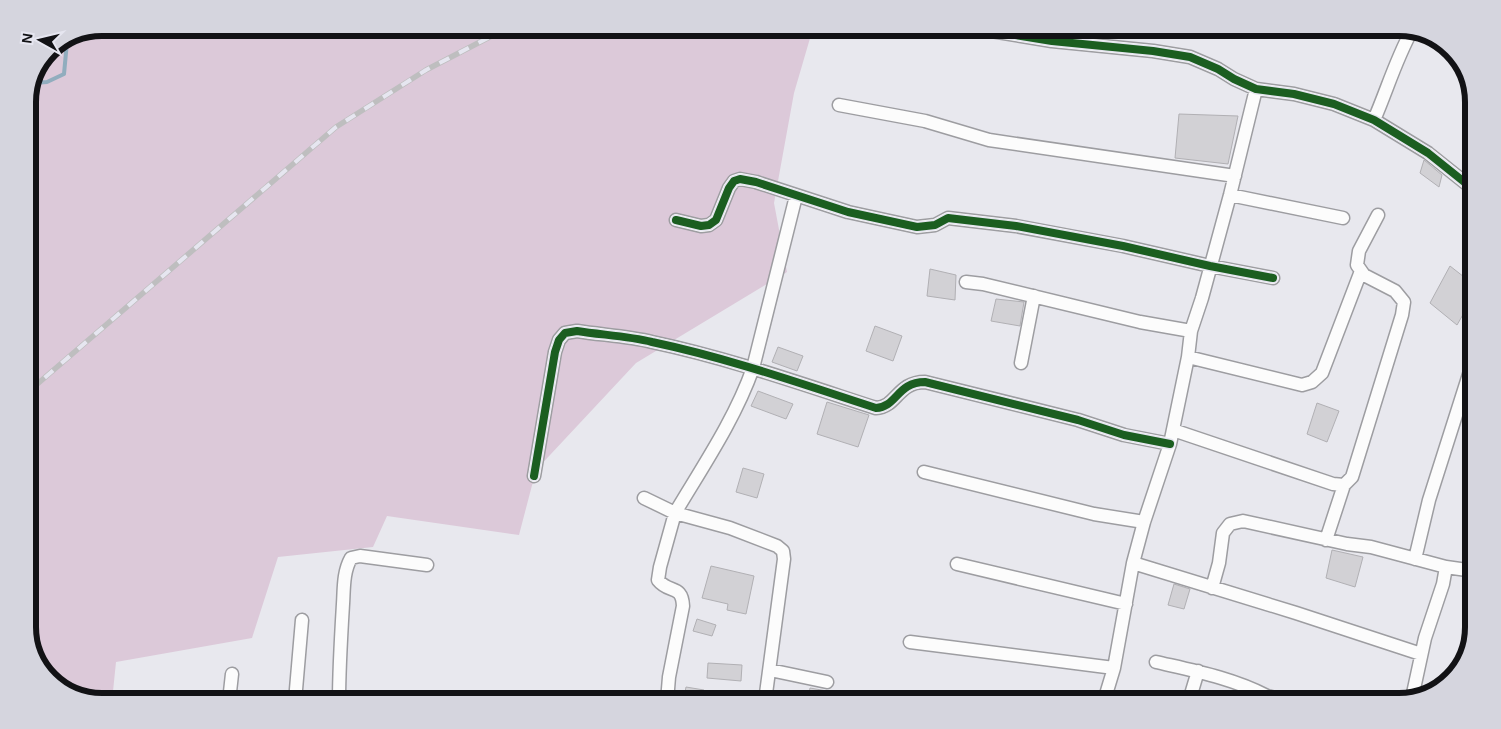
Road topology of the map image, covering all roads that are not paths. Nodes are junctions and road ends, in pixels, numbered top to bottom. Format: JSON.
{"nodes":[{"id":1,"x":1022,"y":36,"type":"edge"},
{"id":2,"x":1408,"y":37,"type":"edge"},
{"id":3,"x":1256,"y":89,"type":"junction"},
{"id":4,"x":839,"y":105,"type":"dead end"},
{"id":5,"x":1374,"y":120,"type":"junction"},
{"id":6,"x":1235,"y":176,"type":"junction"},
{"id":7,"x":1465,"y":183,"type":"edge"},
{"id":8,"x":1230,"y":195,"type":"junction"},
{"id":9,"x":796,"y":196,"type":"junction"},
{"id":10,"x":1378,"y":215,"type":"dead end"},
{"id":11,"x":1343,"y":218,"type":"dead end"},
{"id":12,"x":676,"y":220,"type":"dead end"},
{"id":13,"x":1210,"y":266,"type":"junction"},
{"id":14,"x":1361,"y":271,"type":"junction"},
{"id":15,"x":1273,"y":278,"type":"dead end"},
{"id":16,"x":966,"y":282,"type":"dead end"},
{"id":17,"x":1034,"y":296,"type":"junction"},
{"id":18,"x":1191,"y":331,"type":"junction"},
{"id":19,"x":1188,"y":357,"type":"junction"},
{"id":20,"x":1021,"y":363,"type":"dead end"},
{"id":21,"x":753,"y":368,"type":"junction"},
{"id":22,"x":1465,"y":387,"type":"edge"},
{"id":23,"x":1172,"y":430,"type":"junction"},
{"id":24,"x":1170,"y":444,"type":"junction"},
{"id":25,"x":924,"y":472,"type":"dead end"},
{"id":26,"x":534,"y":476,"type":"dead end"},
{"id":27,"x":1344,"y":485,"type":"junction"},
{"id":28,"x":644,"y":498,"type":"dead end"},
{"id":29,"x":675,"y":513,"type":"junction"},
{"id":30,"x":1144,"y":522,"type":"junction"},
{"id":31,"x":1326,"y":540,"type":"junction"},
{"id":32,"x":1416,"y":559,"type":"junction"},
{"id":33,"x":1133,"y":563,"type":"junction"},
{"id":34,"x":957,"y":564,"type":"dead end"},
{"id":35,"x":427,"y":565,"type":"dead end"},
{"id":36,"x":1446,"y":567,"type":"junction"},
{"id":37,"x":1465,"y":570,"type":"edge"},
{"id":38,"x":1212,"y":588,"type":"junction"},
{"id":39,"x":1126,"y":604,"type":"junction"},
{"id":40,"x":302,"y":620,"type":"dead end"},
{"id":41,"x":910,"y":642,"type":"dead end"},
{"id":42,"x":1421,"y":654,"type":"junction"},
{"id":43,"x":1156,"y":662,"type":"dead end"},
{"id":44,"x":1114,"y":668,"type":"junction"},
{"id":45,"x":770,"y":670,"type":"junction"},
{"id":46,"x":1198,"y":671,"type":"junction"},
{"id":47,"x":232,"y":674,"type":"dead end"},
{"id":48,"x":827,"y":682,"type":"dead end"},
{"id":49,"x":1413,"y":691,"type":"edge"},
{"id":50,"x":230,"y":693,"type":"edge"},
{"id":51,"x":296,"y":693,"type":"edge"},
{"id":52,"x":339,"y":693,"type":"edge"},
{"id":53,"x":667,"y":693,"type":"edge"},
{"id":54,"x":766,"y":693,"type":"edge"},
{"id":55,"x":1107,"y":693,"type":"edge"},
{"id":56,"x":1192,"y":693,"type":"edge"},
{"id":57,"x":1256,"y":693,"type":"edge"}],
"edges":[{"from":1,"to":3,"type":"street"},
{"from":2,"to":5,"type":"street"},
{"from":3,"to":5,"type":"street"},
{"from":3,"to":6,"type":"street"},
{"from":4,"to":6,"type":"street"},
{"from":5,"to":7,"type":"street"},
{"from":6,"to":8,"type":"street"},
{"from":8,"to":11,"type":"street"},
{"from":8,"to":13,"type":"street"},
{"from":9,"to":12,"type":"street"},
{"from":9,"to":13,"type":"street"},
{"from":9,"to":21,"type":"street"},
{"from":10,"to":14,"type":"street"},
{"from":13,"to":15,"type":"street"},
{"from":13,"to":18,"type":"street"},
{"from":14,"to":19,"type":"street"},
{"from":14,"to":27,"type":"street"},
{"from":16,"to":17,"type":"street"},
{"from":17,"to":18,"type":"street"},
{"from":17,"to":20,"type":"street"},
{"from":18,"to":19,"type":"street"},
{"from":19,"to":23,"type":"street"},
{"from":21,"to":24,"type":"street"},
{"from":21,"to":26,"type":"street"},
{"from":21,"to":29,"type":"street"},
{"from":22,"to":32,"type":"street"},
{"from":23,"to":24,"type":"street"},
{"from":23,"to":27,"type":"street"},
{"from":24,"to":30,"type":"street"},
{"from":25,"to":30,"type":"street"},
{"from":27,"to":31,"type":"street"},
{"from":28,"to":29,"type":"street"},
{"from":29,"to":45,"type":"street"},
{"from":29,"to":53,"type":"street"},
{"from":30,"to":33,"type":"street"},
{"from":31,"to":32,"type":"street"},
{"from":31,"to":38,"type":"street"},
{"from":32,"to":36,"type":"street"},
{"from":33,"to":38,"type":"street"},
{"from":33,"to":39,"type":"street"},
{"from":34,"to":39,"type":"street"},
{"from":35,"to":52,"type":"street"},
{"from":36,"to":37,"type":"street"},
{"from":36,"to":42,"type":"street"},
{"from":38,"to":42,"type":"street"},
{"from":39,"to":44,"type":"street"},
{"from":40,"to":51,"type":"street"},
{"from":41,"to":44,"type":"street"},
{"from":42,"to":49,"type":"street"},
{"from":43,"to":46,"type":"street"},
{"from":44,"to":55,"type":"street"},
{"from":45,"to":48,"type":"street"},
{"from":45,"to":54,"type":"street"},
{"from":46,"to":56,"type":"street"},
{"from":46,"to":57,"type":"street"},
{"from":47,"to":50,"type":"street"}]}
